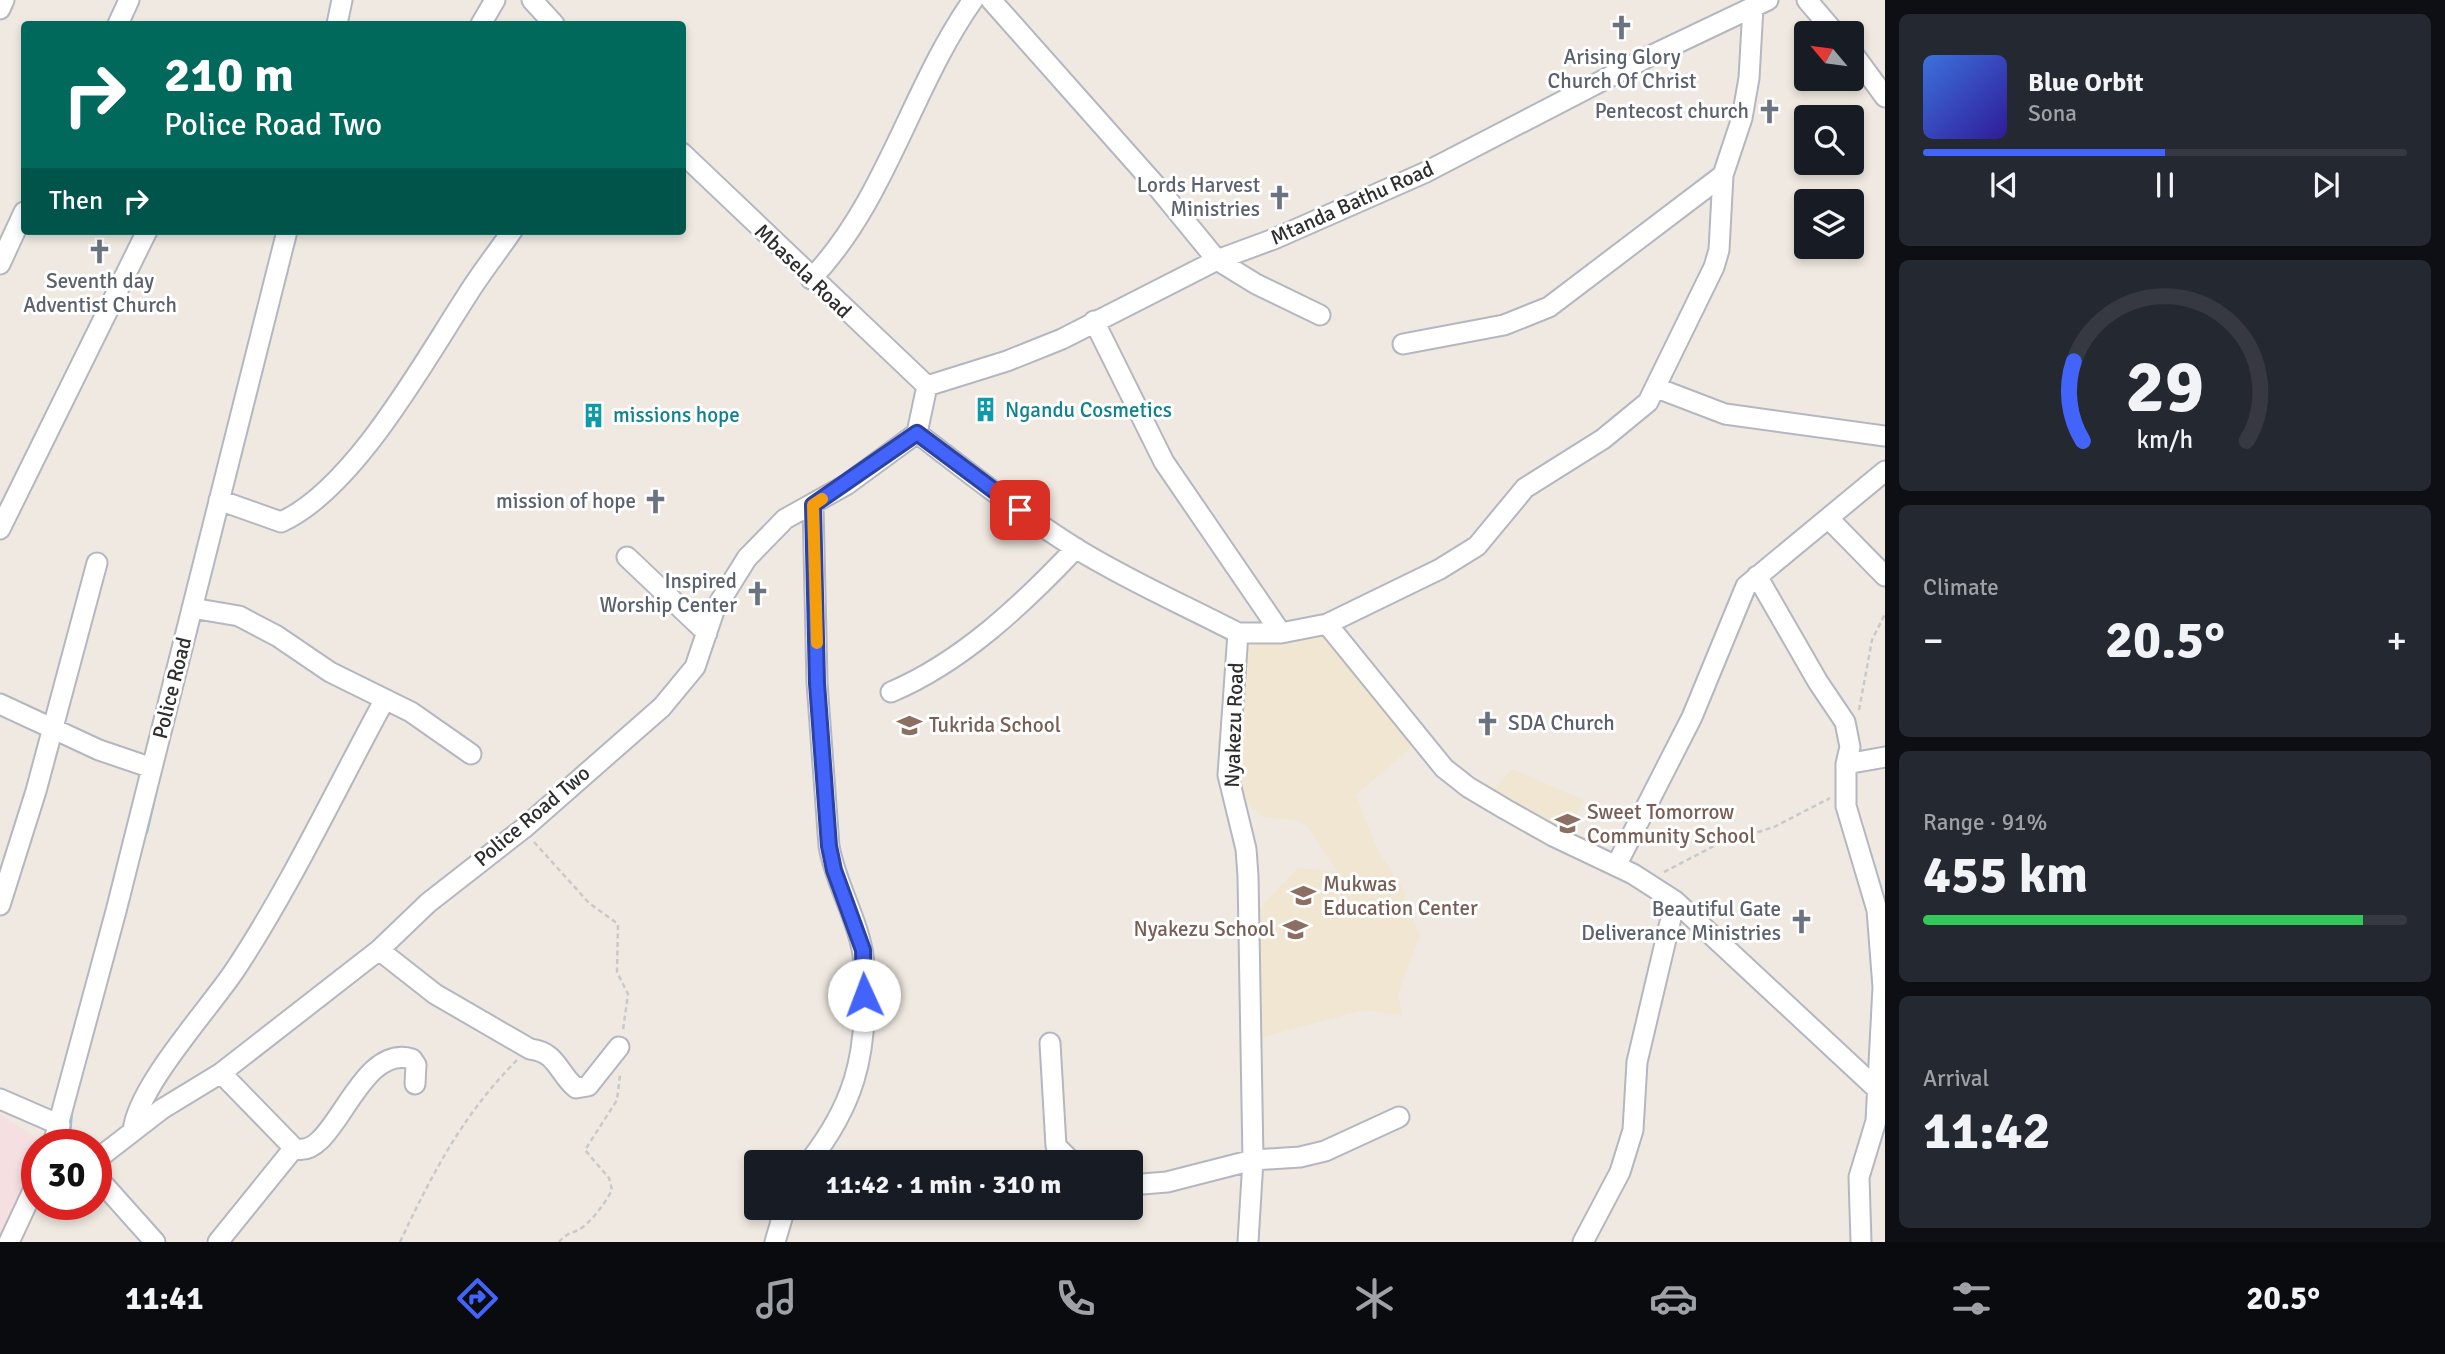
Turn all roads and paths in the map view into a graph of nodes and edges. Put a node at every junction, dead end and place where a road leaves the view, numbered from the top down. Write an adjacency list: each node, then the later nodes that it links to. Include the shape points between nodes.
1 (4, 0): 10 (street)
2 (129, 0): 11 (street)
3 (342, 0): 12 (street)
4 (495, 0): 13 (street)
5 (532, 0): 14 (street)
6 (972, 0): 26 (street, via 943,45 861,212 835,254)
7 (991, 0): 24 (street)
8 (1807, 0): 15 (street)
9 (1760, 4): 19 (street, via 1742,118); 24 (street, Mtanda Bathu Road, via 1424,173)
10 (0, 9)
11 (119, 21)
12 (338, 21)
13 (483, 21)
14 (551, 21)
15 (1825, 21)
16 (1864, 68): 17 (street)
17 (1885, 97)
18 (686, 157): 26 (street, Mbasela Road)
19 (1723, 175): 29 (street, via 1549,307 1504,325); 31 (street, via 1714,267)
20 (21, 218): 25 (street)
21 (145, 235): 38 (street)
22 (286, 235): 35 (street, Police Road)
23 (509, 235): 35 (street, via 388,417 344,472 281,522)
24 (1217, 260): 27 (street); 28 (street, Mtanda Bathu Road)
25 (0, 264)
26 (811, 279): 30 (street, Mbasela Road)
27 (1320, 315)
28 (1094, 321): 30 (street, Mtanda Bathu Road, via 1007,361); 49 (street, via 1158,453)
29 (1403, 344)
30 (926, 386): 32 (street)
31 (1657, 388): 33 (street, via 1725,414); 46 (street, via 1648,402 1603,439 1525,488 1467,554)
32 (917, 433): 36 (street, Police Road Two); 39 (street, Nyakezu Road)
33 (1885, 436)
34 (1885, 471): 37 (street)
35 (219, 500): 44 (street, Police Road)
36 (813, 505): 47 (street, Police Road Two, via 785,519 747,558 714,611); 81 (street, via 817,683 829,846 863,950 865,1018 857,1077)
37 (1829, 519): 42 (street); 43 (street)
38 (0, 529)
39 (1076, 548): 48 (street, Nyakezu Road); 50 (street, via 1028,599 991,628 916,682)
40 (627, 557): 47 (street)
41 (97, 564): 53 (street)
42 (1757, 576): 54 (street); 61 (street, via 1746,586 1692,717)
43 (1885, 576)
44 (192, 608): 51 (street, via 239,616 330,672); 58 (street, Police Road)
45 (1885, 614): 54 (path, via 1872,640 1862,703)
46 (1327, 624): 49 (street); 61 (street, via 1452,774 1553,836)
47 (707, 633): 60 (street, Police Road Two, via 695,667 662,707)
48 (1238, 633): 49 (street); 83 (street, Nyakezu Road, via 1228,775 1248,876)
49 (1281, 633)
50 (891, 692)
51 (385, 699): 55 (street); 78 (street, via 236,969 153,1084 134,1119)
52 (0, 704): 53 (street)
53 (53, 731): 58 (street); 64 (street)
54 (1850, 736): 57 (street)
55 (471, 754)
56 (1885, 757): 57 (street)
57 (1846, 764): 59 (street)
58 (152, 768): 76 (street, Police Road)
59 (1845, 790): 62 (path, via 1773,827 1714,846); 69 (street, via 1850,826 1870,881 1882,941)
60 (524, 828): 65 (street, Police Road Two, via 428,903); 67 (path, via 589,903 618,924 617,972 628,994)
61 (1616, 866): 62 (street)
62 (1647, 882): 63 (street)
63 (1675, 901): 72 (street); 95 (street, via 1637,1062 1633,1130 1620,1172)
64 (0, 905)
65 (379, 950): 68 (street, via 435,994); 70 (street, Police Road Two)
66 (1051, 1044): 82 (street, via 1056,1146)
67 (619, 1047): 68 (street, via 588,1086 576,1088 555,1059); 92 (path, via 617,1100 585,1150 609,1178 612,1190 581,1229 567,1233)
68 (530, 1049): 91 (path, via 488,1090 446,1149)
69 (1881, 1057): 72 (street)
70 (221, 1073): 78 (street, Police Road Two); 80 (street)
71 (415, 1084): 80 (street, via 412,1059 394,1058 367,1076 314,1147)
72 (1876, 1088): 75 (street)
73 (0, 1099): 76 (street)
74 (1399, 1117): 83 (street, via 1325,1151)
75 (1881, 1123): 96 (street, via 1859,1177)
76 (60, 1125): 77 (street, Police Road)
77 (59, 1129)
78 (133, 1131): 79 (street, Police Road Two)
79 (112, 1147)
80 (294, 1148): 90 (street)
81 (818, 1150)
82 (1060, 1150)
83 (1253, 1160): 84 (street); 94 (street, Nyakezu Road)
84 (1143, 1184)
85 (112, 1194): 89 (street)
86 (21, 1216): 88 (street)
87 (781, 1220): 93 (street)
88 (9, 1242)
89 (155, 1242)
90 (218, 1242)
91 (400, 1242)
92 (559, 1242)
93 (775, 1242)
94 (1248, 1242)
95 (1583, 1242)
96 (1861, 1242)

